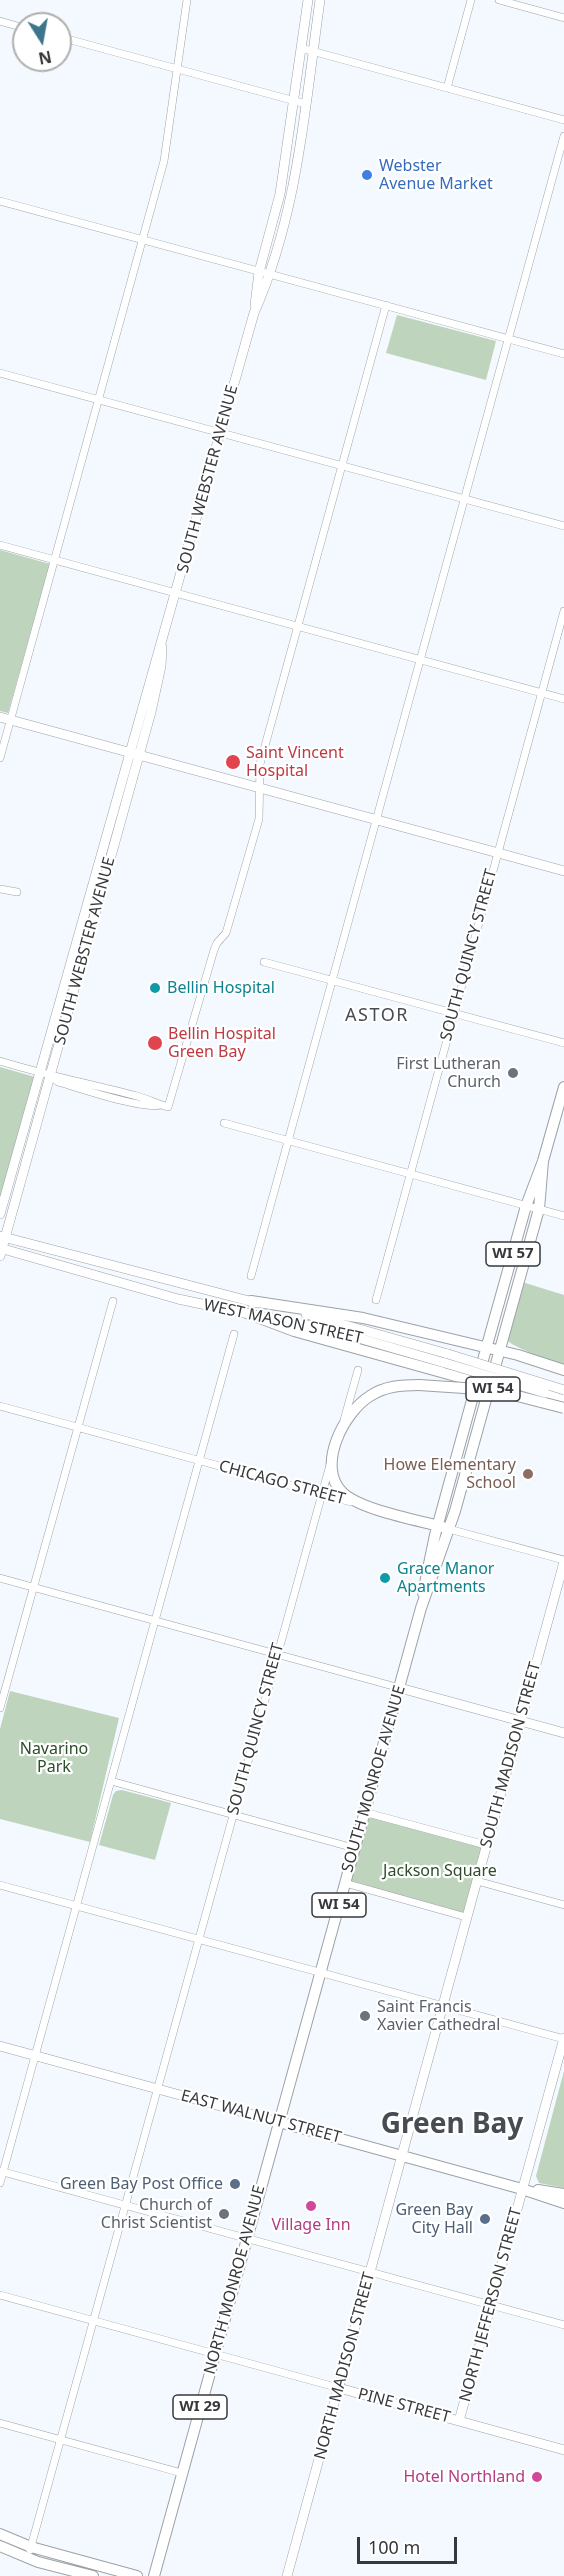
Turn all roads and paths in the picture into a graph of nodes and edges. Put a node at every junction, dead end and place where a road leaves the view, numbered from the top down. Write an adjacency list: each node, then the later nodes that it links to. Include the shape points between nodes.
1 (187, 0): 10 (street)
2 (308, 0): 8 (main road, SOUTH WEBSTER AVENUE)
3 (320, 0): 9 (main road, SOUTH WEBSTER AVENUE)
4 (471, 0): 11 (street)
5 (499, 0): 6 (street)
6 (564, 18)
7 (72, 40): 10 (street)
8 (301, 48): 9 (street); 12 (main road, SOUTH WEBSTER AVENUE)
9 (313, 51): 11 (street); 13 (main road, SOUTH WEBSTER AVENUE)
10 (179, 70): 12 (street); 17 (street, via 164,161)
11 (447, 88): 14 (street)
12 (295, 102): 13 (street); 18 (main road, SOUTH WEBSTER AVENUE, via 278,204)
13 (306, 104): 19 (main road, SOUTH WEBSTER AVENUE, via 290,208)
14 (564, 120)
15 (564, 136): 22 (street)
16 (0, 201): 17 (street)
17 (143, 239): 18 (street); 25 (street)
18 (259, 272): 19 (street); 21 (main road, SOUTH WEBSTER AVENUE)
19 (271, 275): 20 (street); 21 (main road, SOUTH WEBSTER AVENUE)
20 (386, 305): 22 (street); 27 (street)
21 (254, 313): 26 (main road, SOUTH WEBSTER AVENUE)
22 (508, 339): 23 (street); 28 (street)
23 (564, 354)
24 (0, 373): 25 (street)
25 (98, 399): 26 (street); 31 (street)
26 (220, 433): 27 (street); 32 (main road, SOUTH WEBSTER AVENUE)
27 (342, 466): 28 (street); 34 (street)
28 (464, 499): 29 (street); 36 (street)
29 (564, 526)
30 (0, 545): 31 (street)
31 (54, 560): 32 (street); 40 (street)
32 (176, 593): 34 (street); 35 (main road, SOUTH WEBSTER AVENUE)
33 (564, 611): 37 (street, SOUTH QUINCY STREET)
34 (298, 626): 36 (street); 44 (street, via 260,764)
35 (162, 644): 41 (main road, SOUTH WEBSTER AVENUE); 42 (main road, SOUTH WEBSTER AVENUE, via 161,666)
36 (420, 659): 37 (street); 45 (street)
37 (542, 693): 38 (street); 46 (street, SOUTH QUINCY STREET)
38 (564, 699)
39 (0, 717): 40 (main road)
40 (10, 720): 41 (main road); 43 (street)
41 (129, 753): 42 (main road); 55 (main road, SOUTH WEBSTER AVENUE)
42 (139, 755): 44 (main road); 56 (main road, SOUTH WEBSTER AVENUE)
43 (0, 758)
44 (260, 788): 45 (main road); 56 (street, via 259,819 226,933 214,950 164,1106)
45 (376, 820): 46 (main road); 51 (street)
46 (498, 853): 47 (main road); 52 (street, SOUTH QUINCY STREET)
47 (564, 871)
48 (0, 889): 49 (street)
49 (17, 892)
50 (264, 962): 51 (street)
51 (332, 980): 52 (street); 60 (street)
52 (454, 1013): 53 (street); 62 (street, SOUTH QUINCY STREET)
53 (564, 1043)
54 (0, 1062): 55 (street)
55 (40, 1073): 56 (street); 65 (main road, SOUTH WEBSTER AVENUE)
56 (51, 1076): 67 (main road, SOUTH WEBSTER AVENUE)
57 (564, 1087): 58 (main road, SOUTH MONROE AVENUE / WI 57)
58 (562, 1100): 61 (main road, SOUTH MONROE AVENUE / WI 57)
59 (224, 1123): 60 (street)
60 (287, 1140): 62 (street); 69 (street)
61 (543, 1161): 63 (main road, SOUTH MONROE AVENUE / WI 57); 64 (main road, SOUTH MONROE AVENUE / WI 57)
62 (409, 1173): 63 (street); 70 (street, SOUTH QUINCY STREET)
63 (526, 1206): 64 (street); 75 (main road, SOUTH MONROE AVENUE / WI 57)
64 (539, 1209): 66 (street); 76 (main road, SOUTH MONROE AVENUE / WI 57)
65 (0, 1214)
66 (564, 1216)
67 (3, 1236): 68 (main road, SOUTH WEBSTER AVENUE); 72 (main road, WEST MASON STREET)
68 (1, 1251): 73 (main road, WEST MASON STREET)
69 (251, 1276)
70 (376, 1300)
71 (113, 1301): 88 (street)
72 (251, 1301): 75 (main road, via 339,1313); 77 (main road, WEST MASON STREET, via 334,1320)
73 (249, 1314): 77 (main road, WEST MASON STREET); 78 (main road)
74 (234, 1334): 91 (street)
75 (486, 1349): 76 (main road); 81 (main road, SOUTH MONROE AVENUE / WI 54)
76 (498, 1351): 80 (main road, WI 54); 82 (main road, SOUTH MONROE AVENUE / WI 57)
77 (446, 1358): 83 (main road, WEST MASON STREET, bridge); 84 (main road, WEST MASON STREET, bridge)
78 (405, 1363): 81 (main road); 87 (main road, via 449,1382 467,1400)
79 (358, 1370): 89 (street, SOUTH QUINCY STREET)
80 (564, 1370)
81 (477, 1382): 82 (main road); 87 (main road, SOUTH MONROE AVENUE / WI 54)
82 (489, 1385): 95 (main road, SOUTH MONROE AVENUE / WI 57)
83 (564, 1390)
84 (564, 1400)
85 (0, 1406): 88 (street, CHICAGO STREET)
86 (564, 1408): 89 (main road, WI 54, bridge, via 494,1390 390,1387 370,1396 354,1410)
87 (470, 1411): 94 (main road, SOUTH MONROE AVENUE / WI 54)
88 (77, 1427): 91 (street, CHICAGO STREET); 98 (street)
89 (340, 1434): 90 (main road, SOUTH QUINCY STREET / WI 54)
90 (332, 1459): 92 (street, SOUTH QUINCY STREET); 93 (main road, via 338,1486)
91 (199, 1460): 92 (street, CHICAGO STREET); 101 (street)
92 (322, 1495): 93 (street, CHICAGO STREET); 102 (street, SOUTH QUINCY STREET)
93 (358, 1504): 94 (main road, CHICAGO STREET)
94 (438, 1526): 95 (main road, CHICAGO STREET); 100 (main road, SOUTH MONROE AVENUE / WI 54)
95 (449, 1529): 96 (street, CHICAGO STREET); 100 (main road, SOUTH MONROE AVENUE / WI 54)
96 (564, 1561): 99 (main road, SOUTH MADISON STREET)
97 (0, 1578): 98 (street)
98 (33, 1587): 101 (street); 104 (street)
99 (559, 1597): 105 (main road, SOUTH MADISON STREET)
100 (421, 1608): 103 (main road, SOUTH MONROE AVENUE / WI 54)
101 (155, 1621): 102 (street); 107 (street)
102 (277, 1654): 103 (street); 109 (street, SOUTH QUINCY STREET)
103 (400, 1688): 105 (main road); 108 (main road, SOUTH MONROE AVENUE / WI 54)
104 (0, 1708)
105 (520, 1721): 106 (main road); 110 (main road, SOUTH MADISON STREET)
106 (564, 1733)
107 (111, 1781): 109 (street); 116 (street)
108 (364, 1812): 110 (street); 111 (main road, SOUTH MONROE AVENUE / WI 54)
109 (232, 1814): 111 (street); 118 (street, SOUTH QUINCY STREET)
110 (486, 1845): 112 (main road, SOUTH MADISON STREET)
111 (354, 1848): 113 (main road, SOUTH MONROE AVENUE / WI 54)
112 (477, 1881): 115 (street); 117 (main road, SOUTH MADISON STREET)
113 (345, 1883): 117 (street); 119 (main road, SOUTH MONROE AVENUE / WI 54)
114 (0, 1885): 116 (street)
115 (564, 1905)
116 (76, 1906): 118 (street); 123 (street)
117 (466, 1917): 120 (main road, SOUTH MADISON STREET)
118 (198, 1939): 119 (street); 124 (street, SOUTH QUINCY STREET)
119 (320, 1972): 120 (street); 125 (main road, SOUTH MONROE AVENUE / WI 54)
120 (442, 2006): 121 (street); 126 (main road, SOUTH MADISON STREET)
121 (564, 2039): 129 (main road, NORTH JEFFERSON STREET)
122 (0, 2046): 123 (main road, EAST WALNUT STREET)
123 (35, 2055): 124 (main road, EAST WALNUT STREET); 127 (street)
124 (157, 2089): 125 (main road, EAST WALNUT STREET); 132 (street, SOUTH QUINCY STREET)
125 (279, 2122): 126 (main road, EAST WALNUT STREET); 133 (main road, NORTH MONROE AVENUE / WI 29)
126 (400, 2155): 129 (main road, EAST WALNUT STREET); 134 (main road, NORTH MADISON STREET)
127 (2, 2171): 128 (street); 132 (street)
128 (0, 2183)
129 (522, 2189): 130 (main road, EAST WALNUT STREET); 131 (main road, EAST WALNUT STREET); 136 (main road, NORTH JEFFERSON STREET)
130 (564, 2194)
131 (564, 2203)
132 (125, 2205): 133 (street); 137 (street, SOUTH QUINCY STREET)
133 (247, 2238): 134 (street); 139 (main road, NORTH MONROE AVENUE / WI 29)
134 (370, 2272): 136 (street); 140 (main road, NORTH MADISON STREET)
135 (0, 2295): 137 (street, PINE STREET)
136 (490, 2305): 138 (street); 141 (main road, NORTH JEFFERSON STREET)
137 (93, 2321): 139 (street, PINE STREET); 143 (street, SOUTH QUINCY STREET)
138 (564, 2325)
139 (215, 2354): 140 (street, PINE STREET); 145 (main road, NORTH MONROE AVENUE / WI 29)
140 (339, 2388): 141 (main road, PINE STREET); 153 (main road, NORTH MADISON STREET)
141 (459, 2421): 144 (main road, PINE STREET)
142 (0, 2424): 143 (street)
143 (60, 2440): 145 (street); 148 (street, SOUTH QUINCY STREET)
144 (564, 2450)
145 (182, 2473): 152 (main road, NORTH MONROE AVENUE / WI 29)
146 (0, 2534): 148 (main road)
147 (0, 2546): 149 (main road)
148 (31, 2547): 149 (street, SOUTH QUINCY STREET); 151 (main road)
149 (28, 2559): 150 (main road)
150 (93, 2576)
151 (137, 2576)
152 (154, 2576)
153 (287, 2576)

